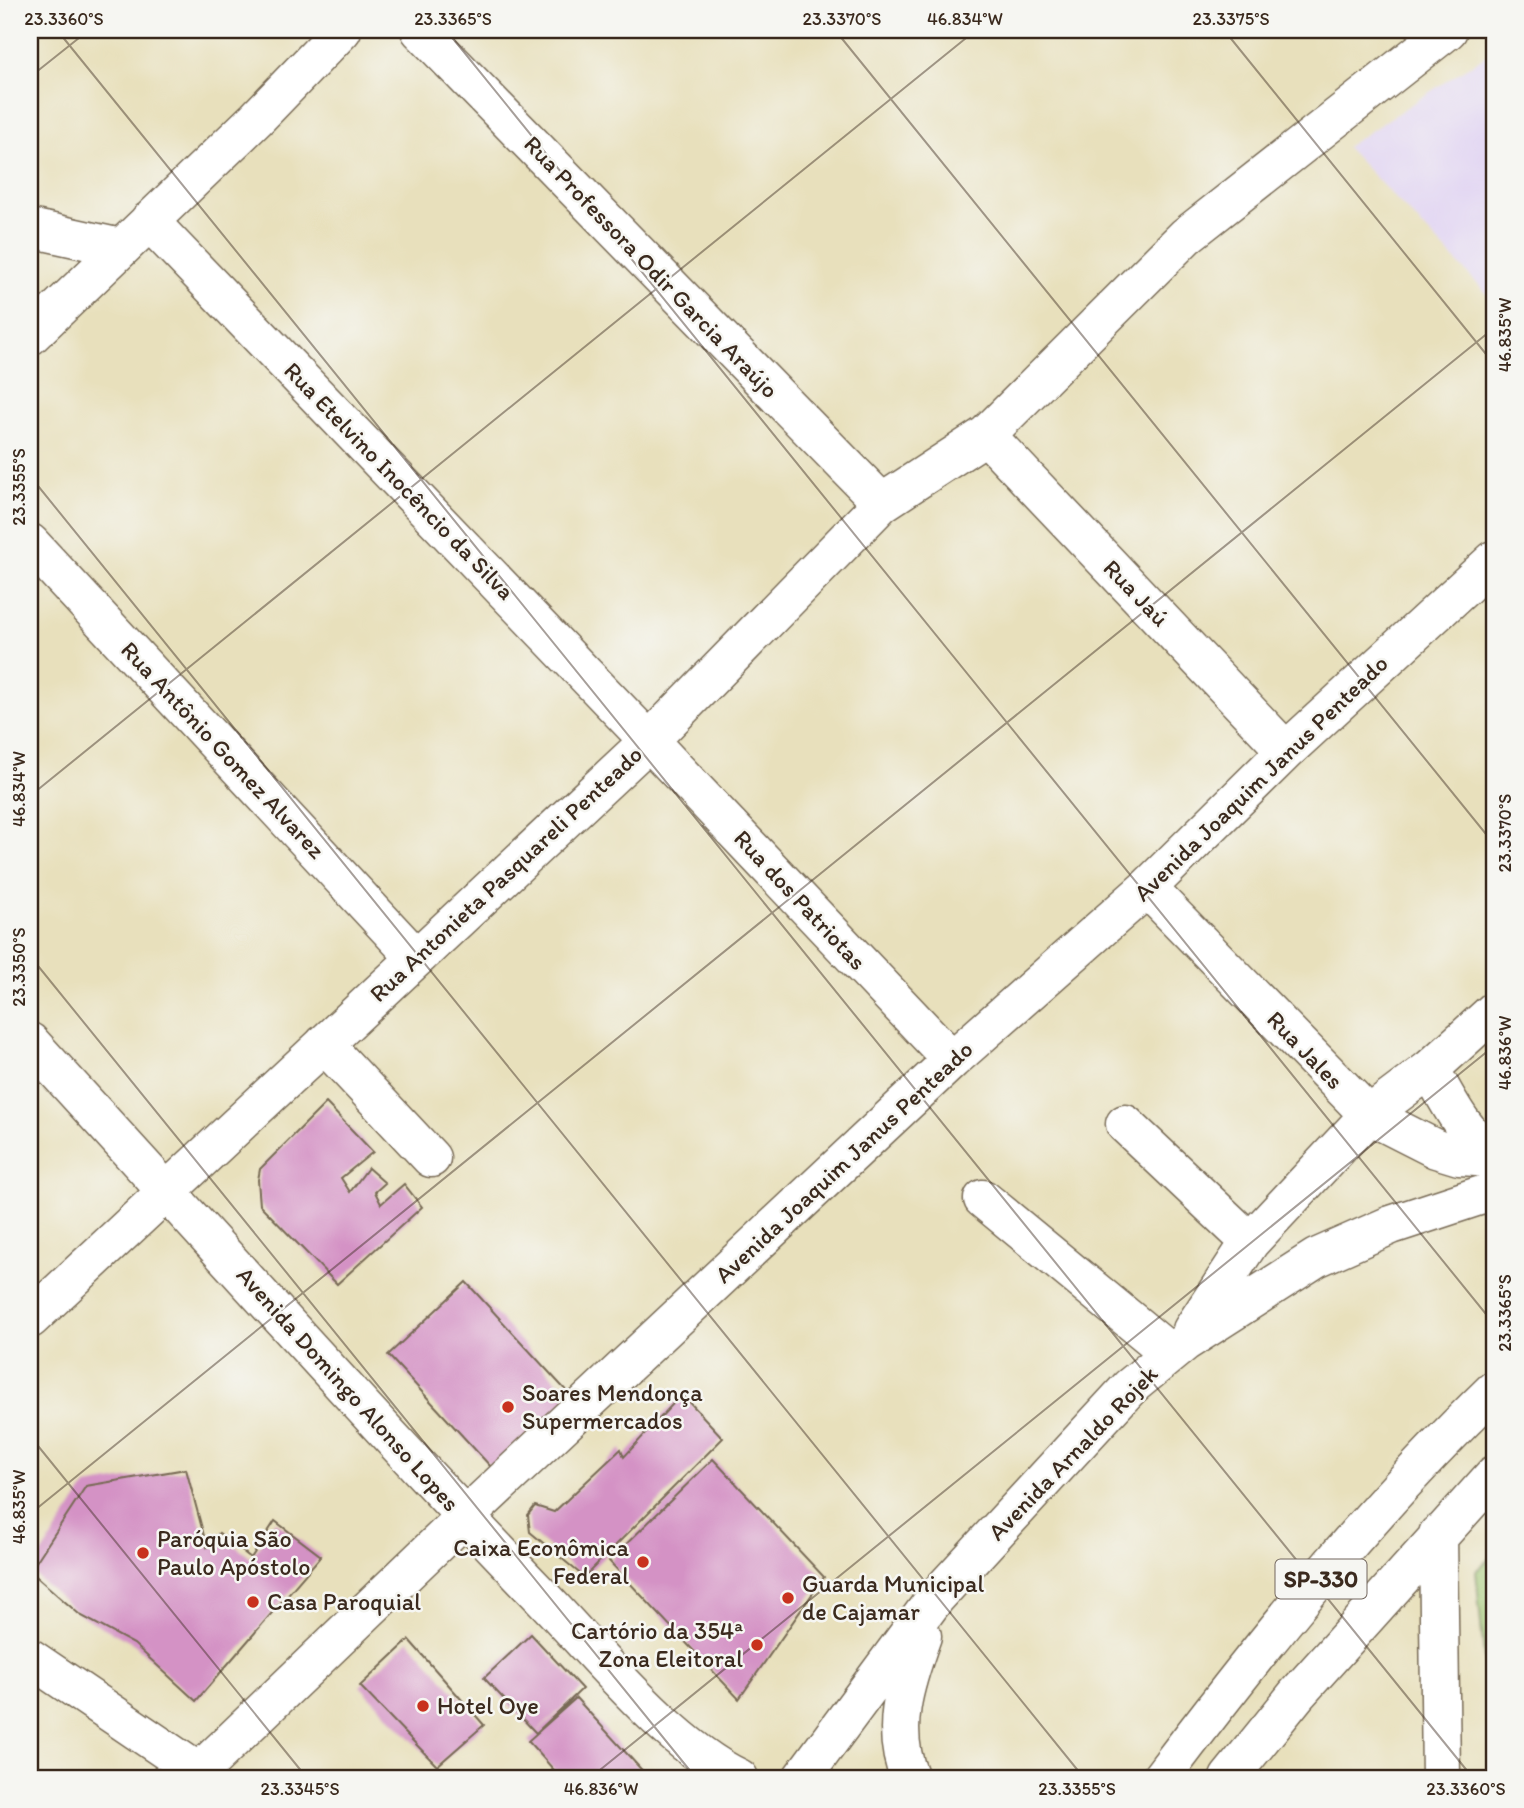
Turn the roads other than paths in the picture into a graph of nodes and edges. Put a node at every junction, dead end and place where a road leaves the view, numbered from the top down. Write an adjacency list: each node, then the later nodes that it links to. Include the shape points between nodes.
1 (342, 30): 4 (main road)
2 (421, 30): 9 (main road, Rua Professora Odir Garcia Araújo)
3 (1448, 30): 8 (main road, Rua Antonieta Pasquareli Penteado, via 1186,236)
4 (149, 221): 6 (main road); 12 (main road, Rua Etelvino Inocêncio da Silva)
5 (30, 228): 6 (main road)
6 (121, 248): 7 (main road)
7 (30, 336)
8 (986, 435): 9 (main road, Rua Antonieta Pasquareli Penteado); 13 (main road, Rua Jaú)
9 (882, 503): 12 (main road, Rua Antonieta Pasquareli Penteado)
10 (30, 542): 15 (main road, Rua Antônio Gomez Alvarez)
11 (1494, 560): 13 (main road, Avenida Joaquim Janus Penteado)
12 (649, 741): 15 (main road, Rua Antonieta Pasquareli Penteado); 19 (main road, Rua dos Patriotas)
13 (1286, 751): 14 (main road, Avenida Joaquim Janus Penteado)
14 (1147, 888): 19 (main road, Avenida Joaquim Janus Penteado); 21 (main road, Rua Jales)
15 (416, 958): 18 (main road, Rua Antonieta Pasquareli Penteado)
16 (1494, 1011): 20 (main road, Avenida Arnaldo Rojek)
17 (30, 1042): 25 (main road, Avenida Domingo Alonso Lopes)
18 (324, 1044): 24 (main road); 25 (main road, Rua Antonieta Pasquareli Penteado)
19 (952, 1060): 33 (main road, Avenida Joaquim Janus Penteado)
20 (1430, 1069): 21 (main road, Avenida Arnaldo Rojek); 23 (main road, via 1465,1129)
21 (1369, 1115): 23 (main road, Rua Jales, via 1436,1149 1459,1156); 28 (main road, Avenida Arnaldo Rojek)
22 (1125, 1124): 28 (main road)
23 (1494, 1156)
24 (431, 1158)
25 (167, 1191): 29 (main road, Rua Antonieta Pasquareli Penteado); 33 (main road, Avenida Domingo Alonso Lopes)
26 (1494, 1191): 30 (main road, Avenida Arnaldo Rojek, via 1391,1225 1316,1258)
27 (983, 1199): 30 (main road)
28 (1250, 1242): 30 (main road, Avenida Arnaldo Rojek)
29 (30, 1319)
30 (1177, 1348): 35 (main road, Avenida Arnaldo Rojek, via 1130,1387)
31 (1494, 1390): 41 (main road, SP-330, via 1343,1552 1220,1699)
32 (1494, 1475): 34 (main road, SP-330)
33 (465, 1517): 37 (main road, Avenida Joaquim Janus Penteado); 38 (main road, Avenida Domingo Alonso Lopes, via 643,1703 716,1768)
34 (1438, 1534): 42 (main road, SP-330); 43 (main road)
35 (936, 1597): 39 (main road, Avenida Arnaldo Rojek); 40 (main road, Avenida Arnaldo Rojek, via 900,1708 898,1736)
36 (30, 1658): 37 (main road)
37 (204, 1774)
38 (739, 1778)
39 (802, 1778)
40 (910, 1778)
41 (1161, 1778)
42 (1228, 1778)
43 (1441, 1778)

